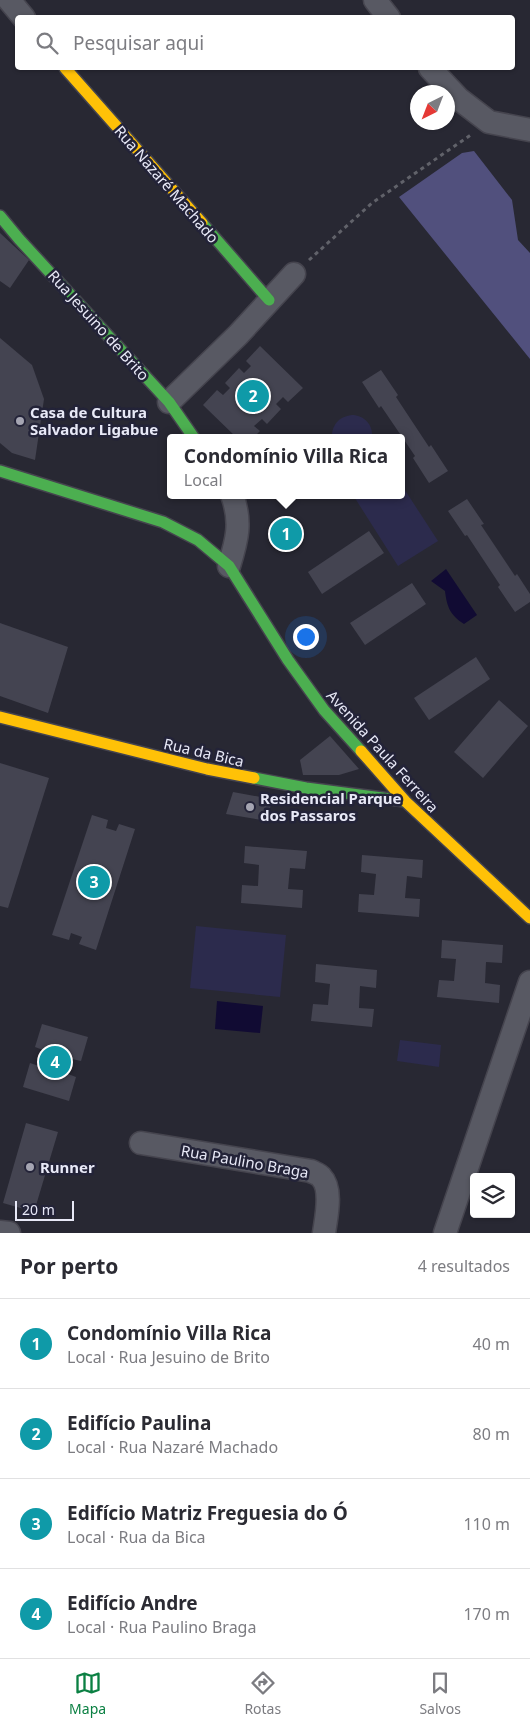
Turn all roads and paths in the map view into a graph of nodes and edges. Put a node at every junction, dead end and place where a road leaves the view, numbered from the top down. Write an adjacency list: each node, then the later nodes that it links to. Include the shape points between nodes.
1 (9, 0): 3 (street)
2 (375, 0): 4 (street)
3 (22, 15)
4 (387, 15)
5 (67, 70): 11 (street, Rua Nazaré Machado)
6 (432, 70): 7 (street, via 459,100)
7 (489, 122): 8 (street); 10 (path, via 372,203)
8 (530, 130)
9 (0, 216): 12 (street, Rua Jesuino de Brito)
10 (294, 274): 11 (street)
11 (269, 300): 12 (street)
12 (169, 402): 13 (street, Rua Jesuino de Brito)
13 (191, 434)
14 (0, 471): 16 (street, Avenida Paula Ferreira, via 163,522 198,540)
15 (233, 499): 16 (street, via 238,526)
16 (229, 566): 18 (street, Avenida Paula Ferreira, via 288,660 324,710)
17 (0, 717): 18 (street, Rua da Bica, via 207,769 306,788)
18 (405, 801): 19 (street, Avenida Paula Ferreira)
19 (530, 918)
20 (530, 982): 25 (street)
21 (141, 1142): 24 (street, Rua Paulino Braga, via 311,1171 321,1176 327,1186)
22 (0, 1232): 23 (street)
23 (9, 1233)
24 (324, 1233)
25 (445, 1233)

